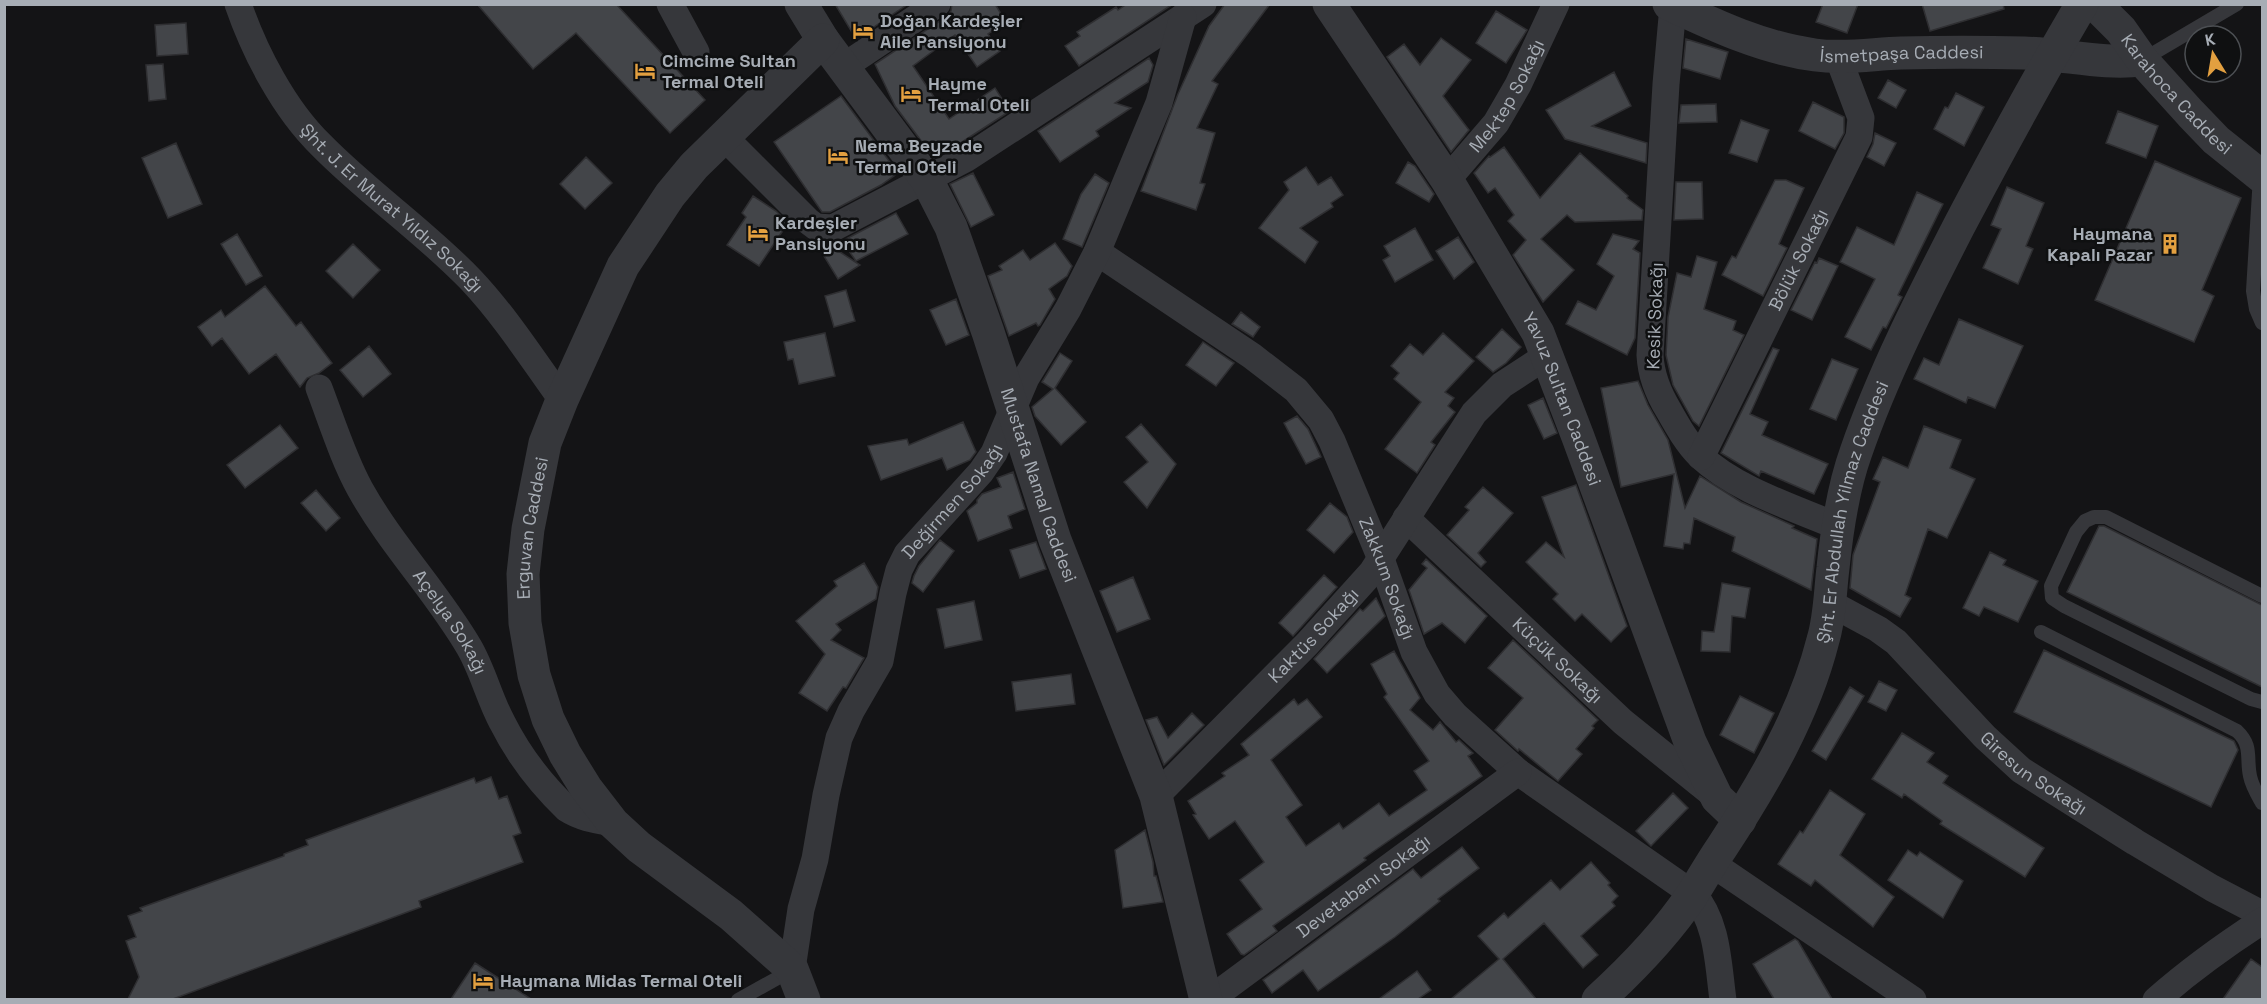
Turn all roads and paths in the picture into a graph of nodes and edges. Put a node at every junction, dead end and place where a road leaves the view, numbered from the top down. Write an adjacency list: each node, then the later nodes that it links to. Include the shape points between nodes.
1 (238, 4): 26 (street, Şht. J. Er Murat Yıldız Sokağı, via 260,57 294,112 320,144 471,281)
2 (670, 4): 13 (street)
3 (801, 4): 12 (street, Mustafa Namal Caddesi)
4 (937, 4): 17 (street)
5 (1329, 4): 21 (street, Yavuz Sultan Caddesi)
6 (1556, 4): 21 (street, Mektep Sokağı, via 1496,123)
7 (2082, 4): 14 (street, Şht. Er Abdullah Yilmaz Caddesi)
8 (2095, 4): 16 (street, Karahoca Caddesi, via 2121,30)
9 (2237, 4): 16 (lane)
10 (1671, 5): 15 (street, İsmetpaşa Caddesi, via 1751,39 1789,50); 28 (street, Kesik Sokağı, via 1651,370 1668,409)
11 (1193, 11): 20 (street, via 998,139); 22 (street, Değirmen Sokağı)
12 (823, 40): 17 (street, Mustafa Namal Caddesi); 18 (street, Erguvan Caddesi)
13 (696, 52)
14 (2053, 53): 15 (street, İsmetpaşa Caddesi); 16 (street, İsmetpaşa Caddesi, via 2106,61); 30 (street, Şht. Er Abdullah Yilmaz Caddesi, via 1977,192 1876,398 1847,478)
15 (1838, 57): 28 (street, Bölük Sokağı, via 1861,118 1859,137)
16 (2142, 60): 19 (street, Karahoca Caddesi, via 2216,140)
17 (843, 67): 20 (street, Mustafa Namal Caddesi)
18 (723, 137): 20 (street, via 816,227 833,228); 26 (street, Erguvan Caddesi, via 669,195 629,257)
19 (2261, 177): 23 (lane, via 2253,291)
20 (927, 180): 27 (street, Mustafa Namal Caddesi, via 951,227)
21 (1447, 180): 24 (street, Yavuz Sultan Caddesi)
22 (1097, 252): 27 (street, Değirmen Sokağı); 31 (street, Zakkum Sokağı, via 1296,390 1321,420 1332,441)
23 (2262, 323)
24 (1548, 355): 29 (street, Kaktüs Sokağı, via 1502,385 1474,413); 39 (street, Yavuz Sultan Caddesi, via 1690,742)
25 (319, 388): 40 (street, Açelya Sokağı, via 360,488 470,649 511,739 567,809 576,815)
26 (562, 400): 40 (street, Erguvan Caddesi, via 545,443 528,529 523,574 525,623 534,675 548,719 586,788)
27 (1013, 406): 37 (street, Mustafa Namal Caddesi, via 1055,540); 45 (street, Değirmen Sokağı, via 1003,434 981,472 907,555 899,570 880,661 844,724 836,748)
28 (1701, 457): 30 (street, Kesik Sokağı, via 1746,486)
29 (1406, 518): 31 (street, Kaktüs Sokağı); 39 (street, Küçük Sokağı, via 1623,722)
30 (1839, 527): 33 (street, Şht. Er Abdullah Yilmaz Caddesi)
31 (1381, 559): 36 (street, Zakkum Sokağı, via 1405,632 1425,676 1477,737); 37 (street, Kaktüs Sokağı, via 1361,587 1307,644)
32 (2262, 596): 35 (lane, via 2106,517 2085,521 2076,532 2051,586 2052,598 2064,606)
33 (1830, 603): 39 (street, Şht. Er Abdullah Yilmaz Caddesi, via 1824,639 1778,755); 43 (street, Giresun Sokağı, via 1896,642 2021,770 2073,805)
34 (2042, 632): 38 (lane, via 2237,731 2245,738 2250,775)
35 (2262, 702)
36 (1518, 772): 42 (street, Zakkum Sokağı); 48 (street, Devetabanı Sokağı)
37 (1156, 796): 48 (street, Mustafa Namal Caddesi)
38 (2262, 803)
39 (1728, 809): 41 (street, Şht. Er Abdullah Yilmaz Caddesi)
40 (613, 823): 45 (street, Erguvan Caddesi, via 731,915)
41 (1711, 863): 42 (street, Şht. Er Abdullah Yilmaz Caddesi); 51 (street)
42 (1693, 894): 49 (street, Şht. Er Abdullah Yilmaz Caddesi, via 1649,950); 50 (street, via 1712,926)
43 (2262, 914)
44 (2262, 921): 52 (street)
45 (792, 969): 46 (lane); 47 (street, Erguvan Caddesi)
46 (738, 999)
47 (804, 999)
48 (1208, 999)
49 (1598, 999)
50 (1723, 999)
51 (1913, 999)
52 (2156, 999)

